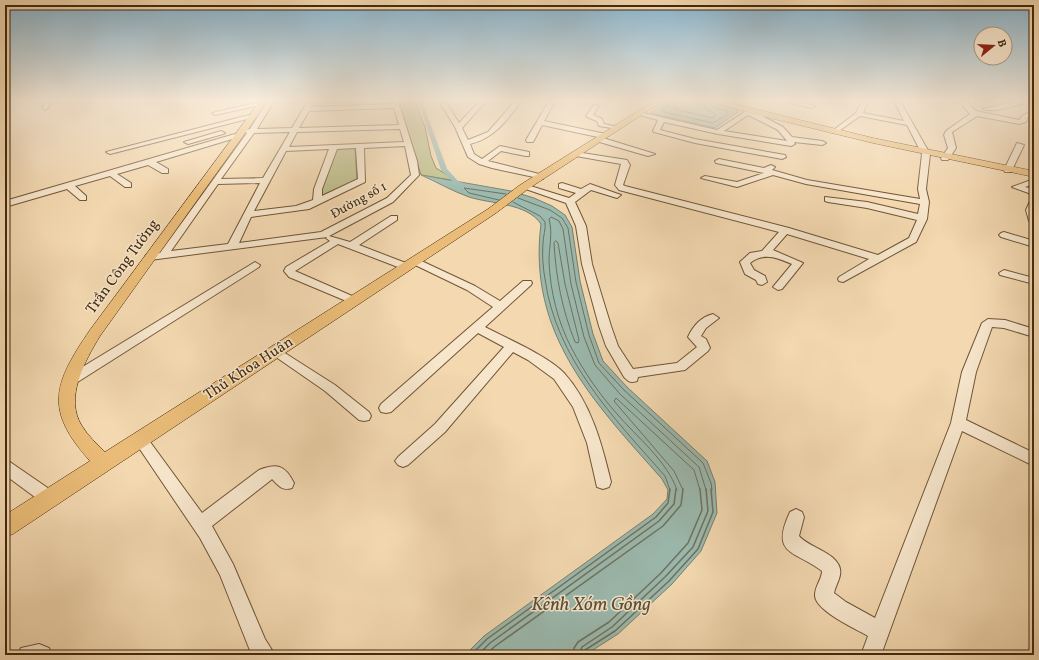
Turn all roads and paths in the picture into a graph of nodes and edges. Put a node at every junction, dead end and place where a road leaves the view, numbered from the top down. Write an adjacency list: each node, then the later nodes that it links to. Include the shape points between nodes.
1 (226, 132): 30 (street)
2 (232, 132): 22 (street)
3 (237, 132): 38 (street)
4 (245, 132): 77 (main road, Trần Công Tường)
5 (246, 132): 49 (street, Trần Công Tường)
6 (293, 132): 29 (street)
7 (404, 132): 24 (street, Đường số 1)
8 (460, 132): 23 (street)
9 (492, 132): 23 (street, via 482,140)
10 (534, 132): 20 (street)
11 (577, 132): 19 (street)
12 (610, 132): 19 (main road)
13 (660, 132): 35 (street)
14 (718, 132): 21 (street)
15 (783, 132): 21 (street)
16 (834, 132): 34 (main road)
17 (915, 132): 34 (street)
18 (949, 132): 36 (street, via 952,148)
19 (601, 138): 32 (main road); 33 (street)
20 (530, 140)
21 (790, 141): 25 (street); 35 (street)
22 (188, 142)
23 (466, 143): 39 (street, via 471,155)
24 (408, 144): 27 (street); 69 (street, Đường số 1, via 415,175 399,193)
25 (822, 144)
26 (1020, 145): 40 (street)
27 (360, 146): 28 (street); 61 (street, via 362,180)
28 (334, 147): 29 (street); 61 (street, via 318,189)
29 (284, 149): 47 (street)
30 (110, 152)
31 (526, 154): 39 (street, via 500,148)
32 (576, 154): 45 (main road); 68 (street, via 625,163 619,185 622,188)
33 (651, 154)
34 (926, 154): 36 (main road); 62 (street, via 922,189)
35 (782, 157): 42 (street)
36 (945, 158): 40 (main road)
37 (719, 161): 42 (street)
38 (149, 162): 41 (street); 43 (street)
39 (482, 162): 45 (street)
40 (1008, 170): 44 (main road)
41 (166, 171)
42 (769, 172): 46 (street, via 737,185); 62 (street, via 806,182)
43 (111, 173): 50 (street); 51 (street)
44 (1034, 174)
45 (540, 177): 53 (main road)
46 (705, 178)
47 (266, 180): 49 (street); 64 (street)
48 (1034, 181): 55 (street, via 1016,186)
49 (215, 182): 76 (street, Trần Công Tường)
50 (68, 185): 56 (street); 63 (street)
51 (128, 185)
52 (562, 186): 54 (street)
53 (522, 189): 59 (street); 79 (main road, Thủ Khoa Huân)
54 (582, 192): 57 (street); 59 (street)
55 (1034, 192)
56 (83, 198)
57 (616, 198)
58 (828, 198): 66 (street)
59 (570, 201): 89 (street, via 581,226 587,264 605,326 612,346 630,376 685,365 704,348 702,342 694,337 704,322)
60 (1034, 201): 67 (street, via 1030,210)
61 (317, 202): 64 (street, via 296,209)
62 (925, 202): 66 (street)
63 (5, 204)
64 (248, 215): 73 (street)
65 (394, 218): 74 (street)
66 (922, 218): 78 (street, via 913,240 883,258)
67 (1034, 221)
68 (786, 230): 75 (street, via 767,251); 78 (street, via 831,242)
69 (323, 235): 71 (street); 73 (street, Đường số 1)
70 (1004, 235): 72 (street)
71 (338, 241): 74 (street); 87 (street, via 289,271)
72 (1034, 244)
73 (232, 246): 76 (street, Đường số 1)
74 (351, 246): 79 (street)
75 (770, 253): 84 (street, via 754,255 745,262 749,272 761,278); 86 (street, via 798,263)
76 (163, 255): 77 (street, Đường số 1)
77 (150, 257): 94 (main road, Trần Công Tường, via 83,351)
78 (876, 259): 82 (street)
79 (411, 264): 87 (main road, Thủ Khoa Huân); 88 (street, via 471,288)
80 (255, 265): 94 (street)
81 (1004, 273): 83 (street)
82 (843, 279)
83 (1034, 281)
84 (762, 282)
85 (527, 283): 88 (street)
86 (778, 287)
87 (355, 301): 93 (main road, Thủ Khoa Huân)
88 (500, 306): 90 (street)
89 (713, 318)
90 (478, 328): 92 (street); 95 (street)
91 (1034, 333): 97 (street, via 1005,324 988,323 969,372)
92 (511, 347): 100 (street, via 440,428); 103 (street, via 532,357 559,376 579,406 594,443)
93 (277, 352): 96 (street, via 330,388); 98 (main road, Thủ Khoa Huân)
94 (71, 380): 101 (main road, Trần Công Tường, via 67,414 73,428)
95 (386, 408)
96 (364, 416)
97 (958, 424): 99 (street); 109 (street)
98 (140, 439): 101 (main road, Thủ Khoa Huân); 107 (street)
99 (1034, 460)
100 (404, 461)
101 (103, 463): 105 (main road, Thủ Khoa Huân)
102 (5, 467): 105 (street)
103 (603, 482)
104 (286, 483): 107 (street, via 276,472 265,475)
105 (49, 498): 108 (main road, Thủ Khoa Huân)
106 (796, 517): 109 (street, via 789,534 790,539 798,548 832,568 832,574 823,593 824,597)
107 (201, 524): 112 (street, via 227,570)
108 (5, 527)
109 (880, 632): 113 (street)
110 (28, 655): 111 (street)
111 (42, 655)
112 (264, 655)
113 (871, 655)

